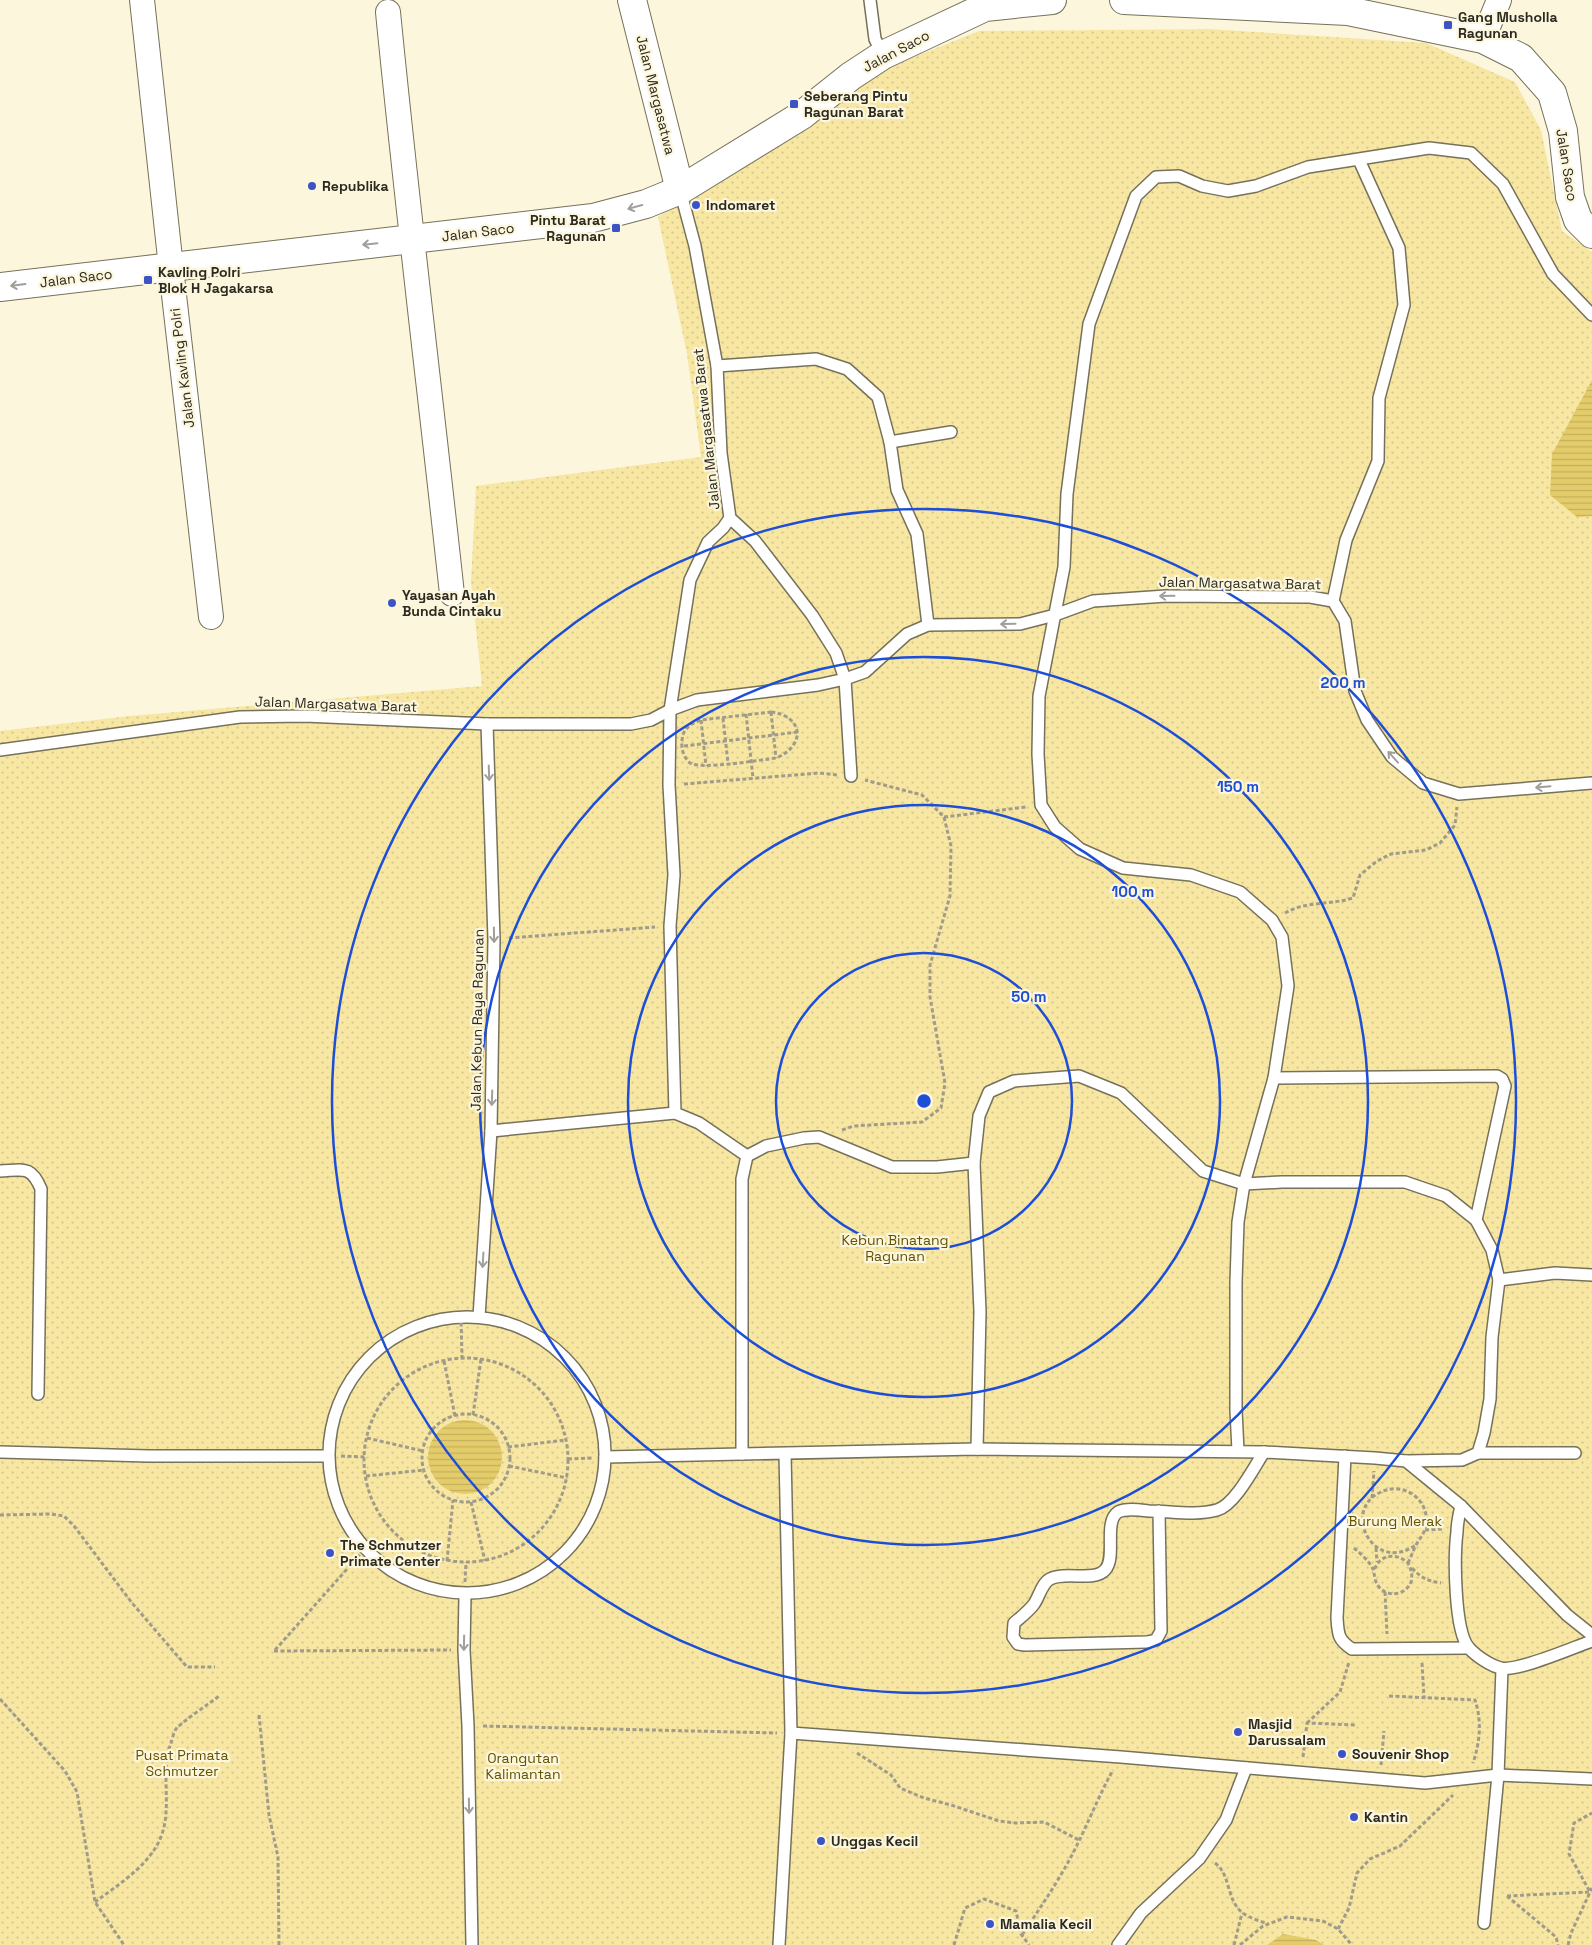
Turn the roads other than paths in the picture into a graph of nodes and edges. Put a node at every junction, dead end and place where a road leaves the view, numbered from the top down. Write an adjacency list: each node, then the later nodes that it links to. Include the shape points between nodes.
1 (142, 0): 14 (street, Jalan Kavling Polri)
2 (632, 0): 11 (main road, Jalan Margasatwa)
3 (870, 0): 9 (lane, via 875,39)
4 (1052, 0): 9 (main road, Jalan Saco, via 985,6)
5 (1124, 0): 8 (main road, Jalan Saco, via 1348,11)
6 (1499, 0): 8 (street)
7 (388, 12): 13 (street)
8 (1483, 39): 12 (main road, Jalan Saco, via 1521,58 1552,93 1563,131 1570,197 1578,220)
9 (883, 55): 11 (main road, Jalan Saco, via 802,115)
10 (1359, 160): 16 (lane, via 1429,148 1471,153 1503,184 1553,274); 22 (lane, via 1398,248 1404,305 1379,398 1378,461 1346,540); 23 (lane, via 1308,167 1256,186 1228,191 1202,186 1179,176 1156,177 1136,196 1088,324 1067,494 1064,567)
11 (680, 190): 13 (main road, Jalan Saco, one-way to 13, via 646,204 593,218); 17 (lane, Jalan Margasatwa Barat, via 695,246)
12 (1592, 234)
13 (412, 240): 14 (main road, Jalan Saco, one-way to 14); 21 (street)
14 (172, 266): 15 (main road, Jalan Saco, one-way to 15); 24 (street, Jalan Kavling Polri)
15 (0, 287)
16 (1592, 315)
17 (717, 366): 19 (lane, via 816,360 847,369 878,397); 20 (lane, Jalan Margasatwa Barat, via 721,453)
18 (951, 432): 19 (lane)
19 (890, 442): 25 (lane, via 897,490 917,534)
20 (730, 518): 26 (lane, Jalan Margasatwa Barat, via 755,540 812,615 836,653); 27 (lane, Jalan Margasatwa Barat, via 708,542 690,580)
21 (452, 594)
22 (1334, 601): 23 (lane, Jalan Margasatwa Barat, one-way to 23, via 1310,597 1166,596 1093,601); 31 (lane, Jalan Margasatwa Barat, one-way to 22, via 1459,794 1423,784 1392,757 1367,720 1355,691 1345,621)
23 (1055, 615): 25 (lane, Jalan Margasatwa Barat, one-way to 25, via 1020,624); 32 (lane, via 1039,696 1041,805 1055,827 1080,849 1123,868 1191,875 1240,892 1272,920 1282,937 1288,986)
24 (211, 617)
25 (928, 625): 26 (lane, Jalan Margasatwa Barat, via 907,634 866,672)
26 (845, 679): 27 (lane, Jalan Margasatwa Barat, via 697,700); 30 (lane)
27 (670, 710): 28 (lane, Jalan Margasatwa Barat, via 651,720 631,724); 33 (lane, via 668,785 674,875 670,926)
28 (487, 724): 29 (lane, Jalan Margasatwa Barat, via 305,716 240,717); 34 (lane, Jalan Kebun Raya Ragunan, one-way to 34, via 494,939)
29 (0, 750)
30 (851, 776)
31 (1592, 783)
32 (1274, 1078): 38 (lane); 39 (lane, via 1497,1076 1502,1079 1505,1086)
33 (675, 1113): 34 (lane); 35 (lane, via 699,1123)
34 (491, 1132): 42 (lane, Jalan Kebun Raya Ragunan, one-way to 42)
35 (747, 1156): 36 (lane, via 766,1146 819,1137 892,1167); 50 (lane, via 742,1179)
36 (974, 1164): 38 (lane, via 979,1116 989,1092 1014,1081 1078,1076 1121,1093 1203,1171); 44 (lane, via 980,1312)
37 (0, 1171): 43 (lane, via 28,1170 41,1188)
38 (1244, 1184): 39 (lane, via 1405,1182 1446,1196); 45 (lane, via 1238,1222 1236,1282)
39 (1476, 1220): 41 (lane, via 1492,1250)
40 (1592, 1275): 41 (lane, via 1555,1273)
41 (1499, 1280): 48 (lane, via 1492,1337 1490,1398)
42 (479, 1316): 52 (lane, via 426,1322 394,1337 366,1359 346,1388 332,1420); 54 (lane, via 513,1324 543,1340 569,1362 589,1390 601,1422)
43 (38, 1394)
44 (976, 1449): 45 (lane); 51 (lane)
45 (1238, 1451): 47 (lane)
46 (0, 1452): 52 (lane)
47 (1264, 1452): 53 (lane); 57 (lane, via 1237,1493 1219,1510 1191,1513)
48 (1478, 1452): 49 (lane); 55 (lane, via 1462,1460)
49 (1575, 1453)
50 (742, 1454): 51 (lane); 54 (lane)
51 (785, 1454): 63 (lane)
52 (328, 1456): 58 (lane, via 332,1490 345,1522 364,1550 393,1574 428,1589)
53 (1345, 1456): 55 (lane); 61 (lane, via 1338,1630 1342,1643 1352,1649)
54 (605, 1457): 58 (lane, via 600,1493 586,1527 564,1555 534,1577 501,1591)
55 (1406, 1462): 56 (lane)
56 (1461, 1506): 59 (lane, via 1560,1608); 61 (lane, via 1456,1533 1456,1582 1460,1627)
57 (1159, 1511): 57 (lane, via 1161,1631 1156,1640 1018,1644 1013,1637 1014,1622 1034,1604 1047,1580 1059,1575 1094,1576 1105,1571 1110,1561 1110,1539 1118,1512)
58 (465, 1595): 68 (lane, one-way to 68)
59 (1592, 1635)
60 (1592, 1641): 62 (lane, via 1524,1665)
61 (1468, 1648): 62 (lane)
62 (1502, 1669): 65 (lane)
63 (791, 1734): 64 (lane, via 1121,1756); 69 (lane)
64 (1246, 1768): 65 (lane, via 1425,1784); 70 (lane, via 1226,1820 1199,1859 1141,1913)
65 (1498, 1776): 66 (lane); 67 (lane)
66 (1592, 1779)
67 (1484, 1923)
68 (472, 1945)
69 (779, 1945)
70 (1118, 1945)

